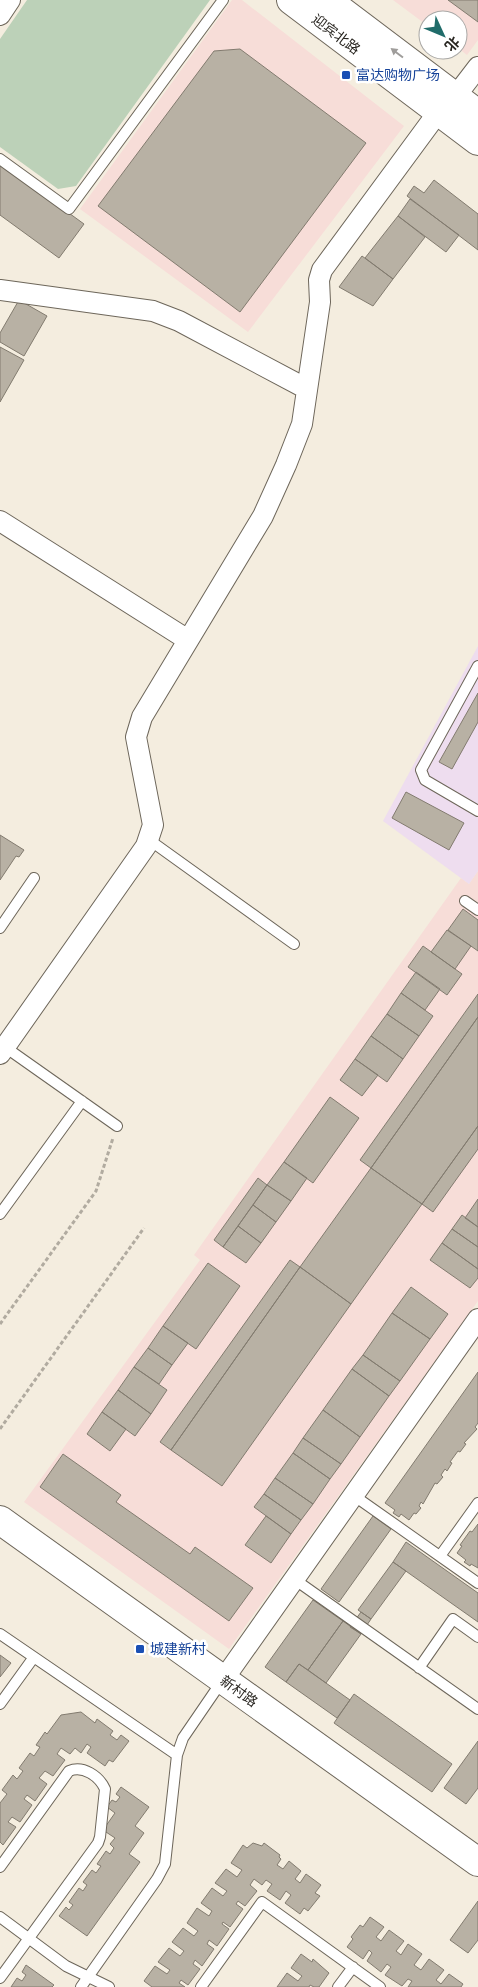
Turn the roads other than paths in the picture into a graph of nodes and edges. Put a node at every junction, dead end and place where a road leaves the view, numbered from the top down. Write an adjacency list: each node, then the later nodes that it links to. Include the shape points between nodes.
1 (10, 0): 5 (street)
2 (223, 0): 10 (lane, via 69,209)
3 (291, 0): 7 (street, 迎宾北路)
4 (327, 0): 7 (street, 迎宾北路, one-way to 4)
5 (0, 15)
6 (478, 67): 7 (street)
7 (447, 104): 8 (street, 迎宾北路); 9 (street, 迎宾北路); 12 (street, via 322,270)
8 (478, 114)
9 (478, 141)
10 (0, 159)
11 (0, 290): 12 (street, via 153,311 179,321)
12 (307, 389): 14 (street, via 302,424 263,516)
13 (0, 521): 14 (street)
14 (188, 640): 17 (street, via 142,717 136,737 153,825)
15 (478, 666): 16 (lane, via 421,770 425,780)
16 (478, 811)
17 (148, 839): 22 (lane); 23 (street)
18 (34, 878): 21 (lane)
19 (465, 901): 20 (lane)
20 (478, 910)
21 (0, 928)
22 (294, 944)
23 (3, 1051): 24 (lane)
24 (82, 1101): 25 (lane); 26 (lane)
25 (117, 1126)
26 (0, 1214)
27 (478, 1319): 28 (street)
28 (353, 1495): 31 (lane); 32 (street)
29 (478, 1503): 31 (lane)
30 (0, 1520): 38 (street, 新村路)
31 (440, 1556): 33 (lane)
32 (294, 1579): 37 (lane); 38 (street)
33 (478, 1583)
34 (0, 1634): 36 (lane)
35 (478, 1637): 37 (lane, via 453,1619)
36 (34, 1657): 39 (lane); 41 (lane)
37 (419, 1668): 40 (lane)
38 (223, 1680): 41 (lane, via 183,1738); 42 (street, 新村路)
39 (0, 1704)
40 (478, 1709)
41 (176, 1755): 47 (lane, via 166,1864)
42 (478, 1862)
43 (0, 1867): 45 (lane, via 70,1771 84,1769 102,1782 105,1789 98,1843)
44 (0, 1917): 45 (lane)
45 (29, 1938): 47 (lane, via 66,1966); 48 (lane)
46 (353, 1967): 51 (lane, via 262,1902); 52 (lane); 53 (lane)
47 (88, 1977): 49 (lane); 50 (lane)
48 (0, 1978)
49 (81, 1987)
50 (109, 1987)
51 (200, 1987)
52 (338, 1987)
53 (380, 1987)

